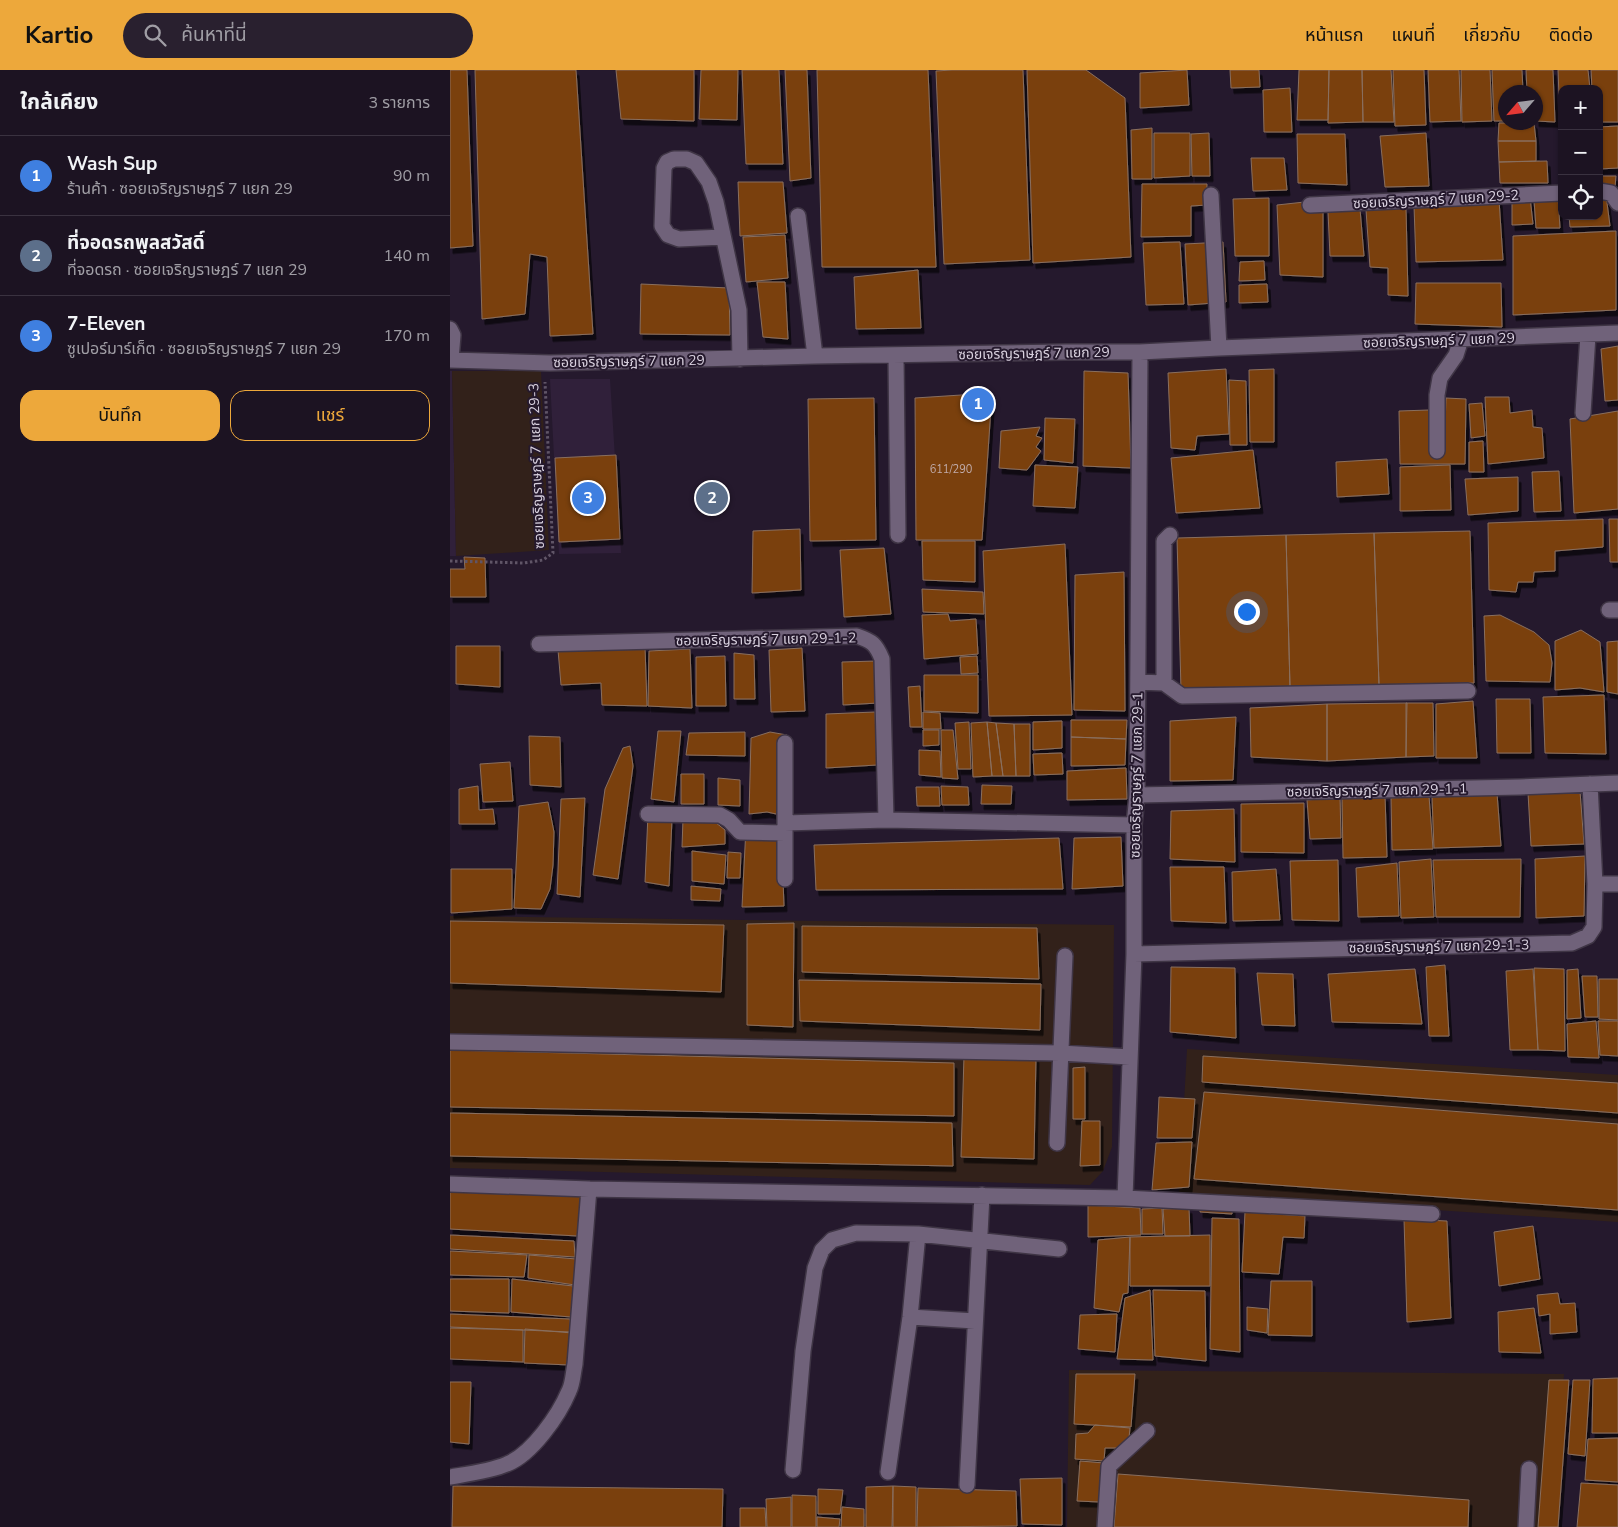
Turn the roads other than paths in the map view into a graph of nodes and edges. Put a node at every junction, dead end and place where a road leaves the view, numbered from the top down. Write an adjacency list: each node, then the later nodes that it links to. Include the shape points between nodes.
1 (1603, 191): 4 (street, via 1611,192)
2 (1558, 192): 5 (street, ซอยเจริญราษฎร์ 7 แยก 29-2)
3 (1211, 195): 12 (street)
4 (1618, 203)
5 (1310, 205)
6 (798, 216): 14 (street)
7 (723, 237): 7 (street, via 679,239 668,234 662,226 664,168 668,162 687,159 696,164 709,182); 16 (street, via 739,310)
8 (450, 329): 17 (street, via 453,335)
9 (1618, 334): 10 (street, ซอยเจริญราษฎร์ 7 แยก 29)
10 (1588, 335): 11 (street, ซอยเจริญราษฎร์ 7 แยก 29); 18 (street)
11 (1461, 340): 12 (street, ซอยเจริญราษฎร์ 7 แยก 29); 19 (street, via 1456,355 1440,378)
12 (1219, 348): 13 (street, ซอยเจริญราษฎร์ 7 แยก 29)
13 (1140, 352): 15 (street, ซอยเจริญราษฎร์ 7 แยก 29); 23 (street, ซอยเจริญราษฎร์ 7 แยก 29-1)
14 (815, 356): 15 (street, ซอยเจริญราษฎร์ 7 แยก 29); 16 (street, ซอยเจริญราษฎร์ 7 แยก 29)
15 (896, 356): 20 (street)
16 (740, 359): 17 (street, ซอยเจริญราษฎร์ 7 แยก 29, via 544,363)
17 (451, 360)
18 (1583, 413)
19 (1437, 451)
20 (898, 535)
21 (1170, 535): 24 (street, via 1164,541)
22 (538, 644): 31 (street, ซอยเจริญราษฎร์ 7 แยก 29-1-2, via 857,636 870,641 882,659)
23 (1138, 682): 24 (street); 29 (street, ซอยเจริญราษฎร์ 7 แยก 29-1)
24 (1164, 683): 25 (street, via 1182,696)
25 (1468, 691)
26 (785, 743): 33 (street)
27 (1618, 783): 28 (street, ซอยเจริญราษฎร์ 7 แยก 29-1-1)
28 (1590, 784): 29 (street, ซอยเจริญราษฎร์ 7 แยก 29-1-1); 35 (street, ซอยเจริญราษฎร์ 7 แยก 29-1-3)
29 (1137, 795): 32 (street, ซอยเจริญราษฎร์ 7 แยก 29-1)
30 (648, 814): 33 (street, via 720,815 740,832)
31 (886, 820): 32 (street); 33 (street)
32 (1134, 825): 37 (street, ซอยเจริญราษฎร์ 7 แยก 29-1)
33 (785, 828): 34 (street)
34 (786, 879)
35 (1595, 884): 36 (street); 37 (street, ซอยเจริญราษฎร์ 7 แยก 29-1-3, via 1594,927 1588,936 1572,943)
36 (1618, 884)
37 (1134, 954): 41 (street, ซอยเจริญราษฎร์ 7 แยก 29-1)
38 (1064, 956): 40 (street)
39 (450, 1042): 40 (street)
40 (1060, 1053): 41 (street); 42 (street)
41 (1130, 1056): 46 (street, ซอยเจริญราษฎร์ 7 แยก 29-1)
42 (1058, 1143)
43 (450, 1184): 44 (street)
44 (589, 1189): 45 (street); 57 (street, via 575,1364 570,1390 553,1419 518,1459 506,1465)
45 (982, 1196): 46 (street); 49 (street)
46 (1125, 1198): 47 (street)
47 (1432, 1214)
48 (918, 1234): 49 (street); 51 (street); 55 (street, via 856,1233 832,1240 822,1250 815,1268 803,1351)
49 (979, 1240): 50 (street); 52 (street)
50 (1059, 1249)
51 (910, 1317): 52 (street); 56 (street)
52 (975, 1321): 58 (street)
53 (1147, 1431): 59 (street, via 1109,1466)
54 (1529, 1469): 60 (street)
55 (793, 1470)
56 (888, 1472)
57 (450, 1478)
58 (967, 1485)
59 (1104, 1527)
60 (1526, 1527)

